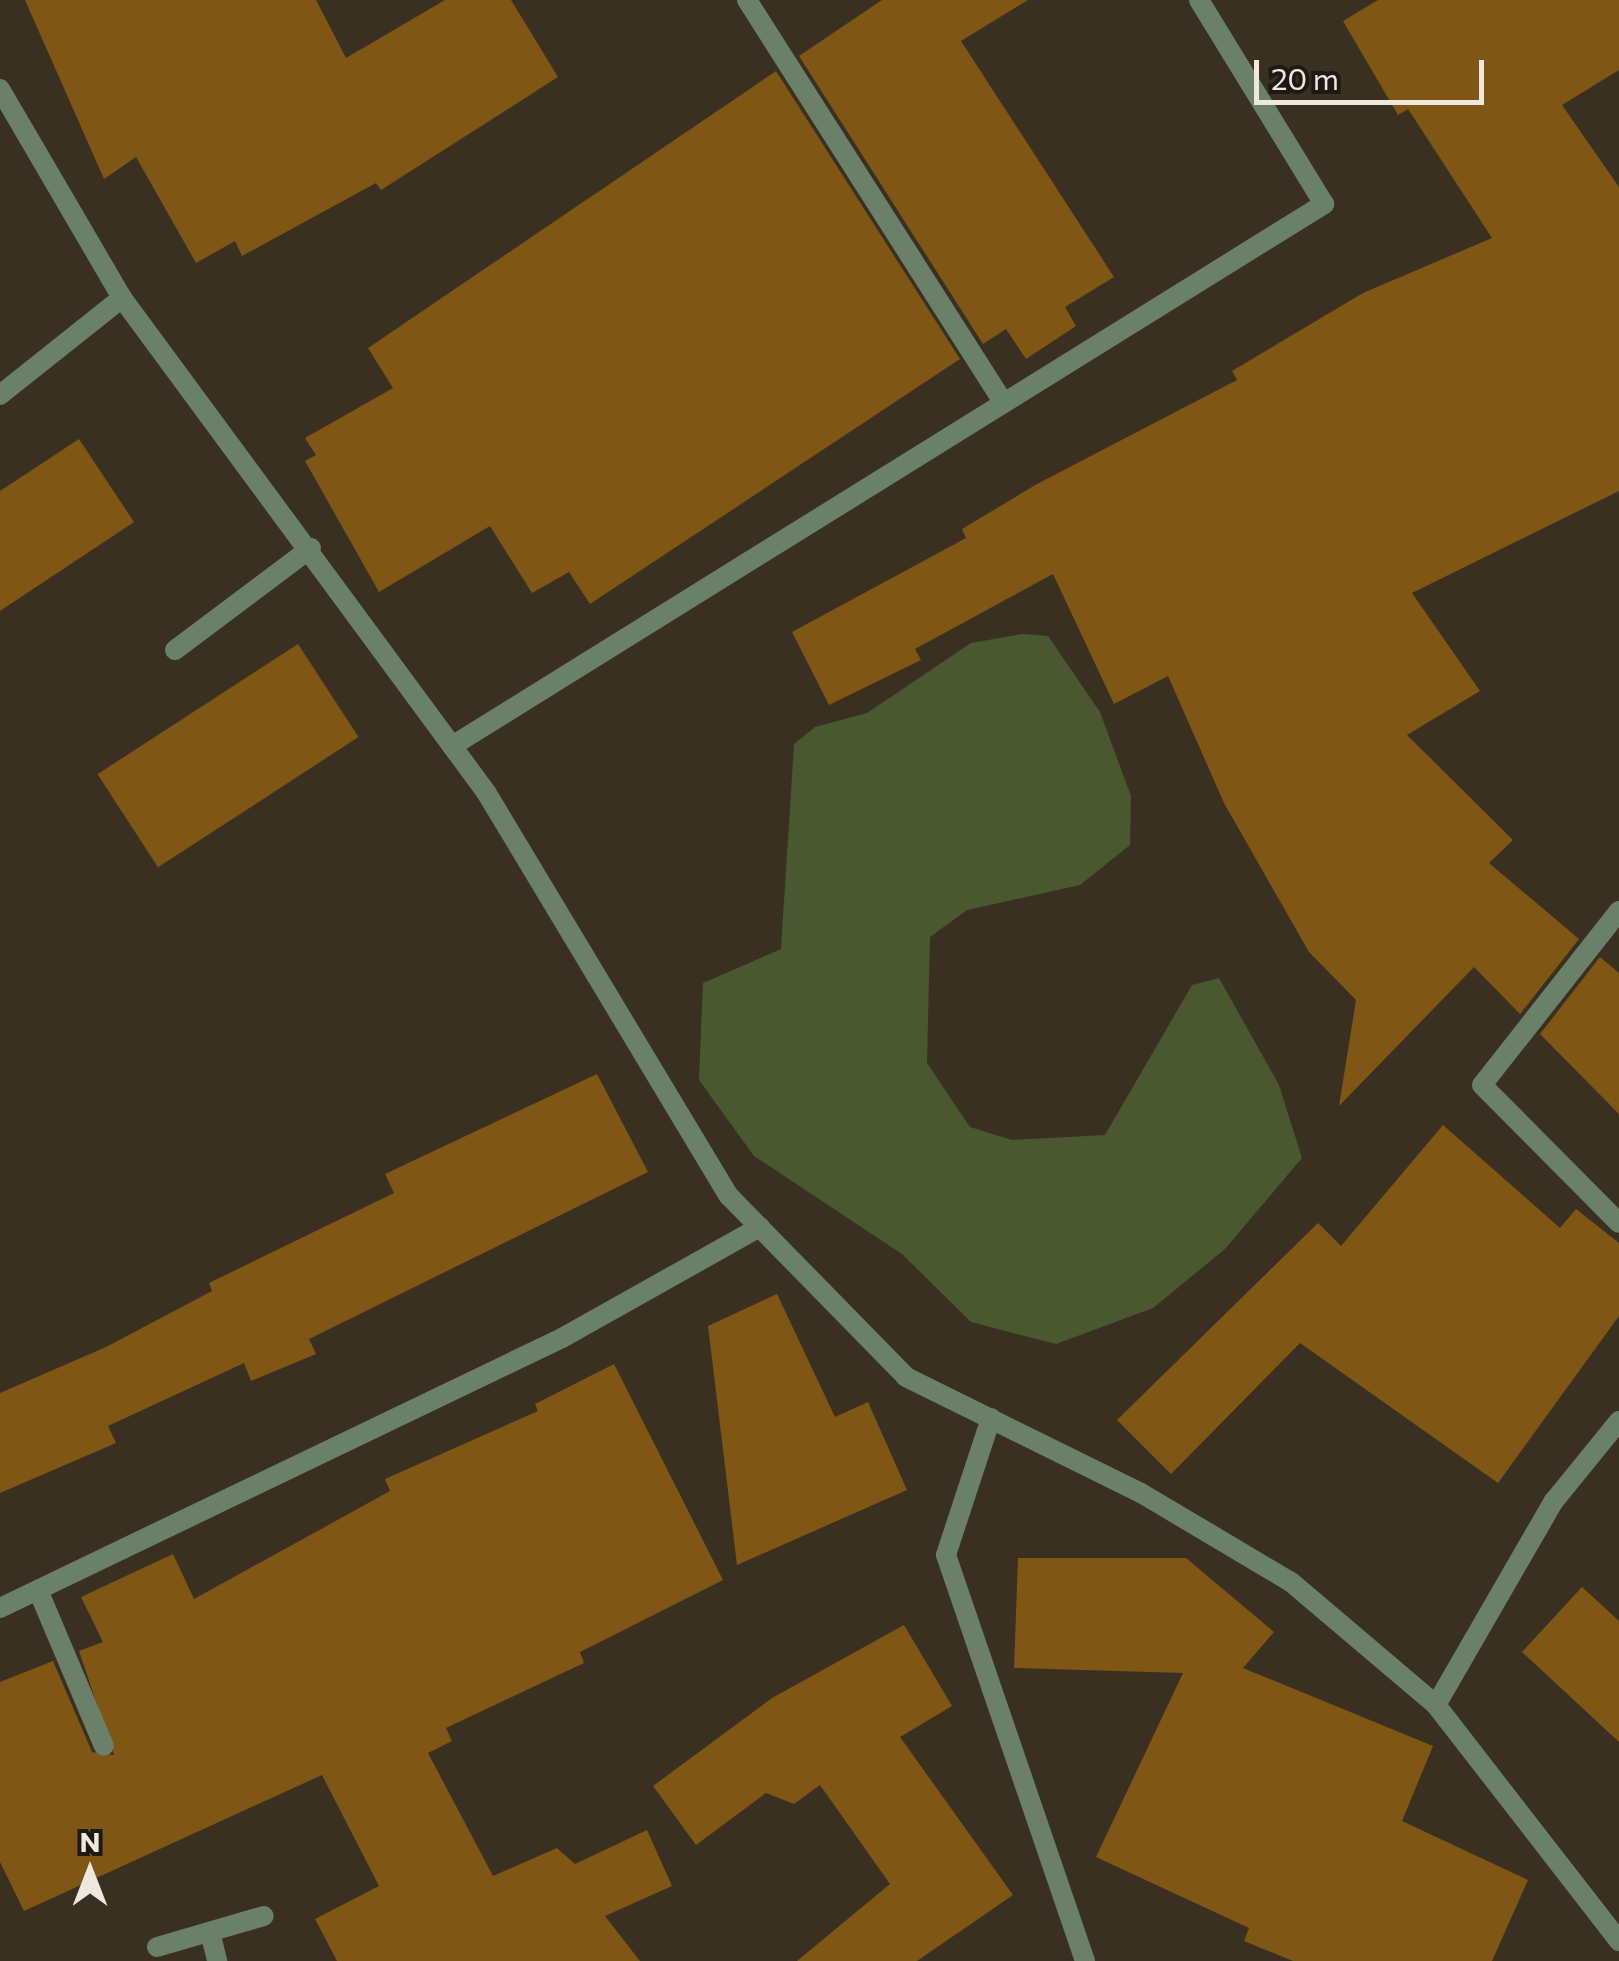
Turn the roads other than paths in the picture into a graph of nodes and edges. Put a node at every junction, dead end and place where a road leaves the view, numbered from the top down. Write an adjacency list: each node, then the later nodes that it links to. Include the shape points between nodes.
1 (747, 0): 6 (street)
2 (1199, 0): 6 (street, via 1324,204)
3 (0, 89): 4 (street)
4 (122, 298): 5 (street); 7 (street)
5 (0, 395)
6 (1004, 403): 9 (street)
7 (310, 548): 8 (street); 9 (street)
8 (175, 650)
9 (452, 746): 12 (street, via 730,1196)
10 (1619, 911): 11 (street, via 1482,1085)
11 (1619, 1223)
12 (760, 1227): 13 (street, via 906,1377); 15 (street, via 562,1338)
13 (992, 1418): 17 (street, via 1291,1582); 24 (street, via 946,1555)
14 (1619, 1421): 17 (street, via 1554,1501)
15 (38, 1590): 16 (street); 18 (street)
16 (0, 1608)
17 (1436, 1705): 21 (street)
18 (104, 1746)
19 (264, 1916): 20 (street)
20 (210, 1932): 22 (street); 23 (street)
21 (1619, 1941)
22 (157, 1947)
23 (217, 1961)
24 (1085, 1961)

